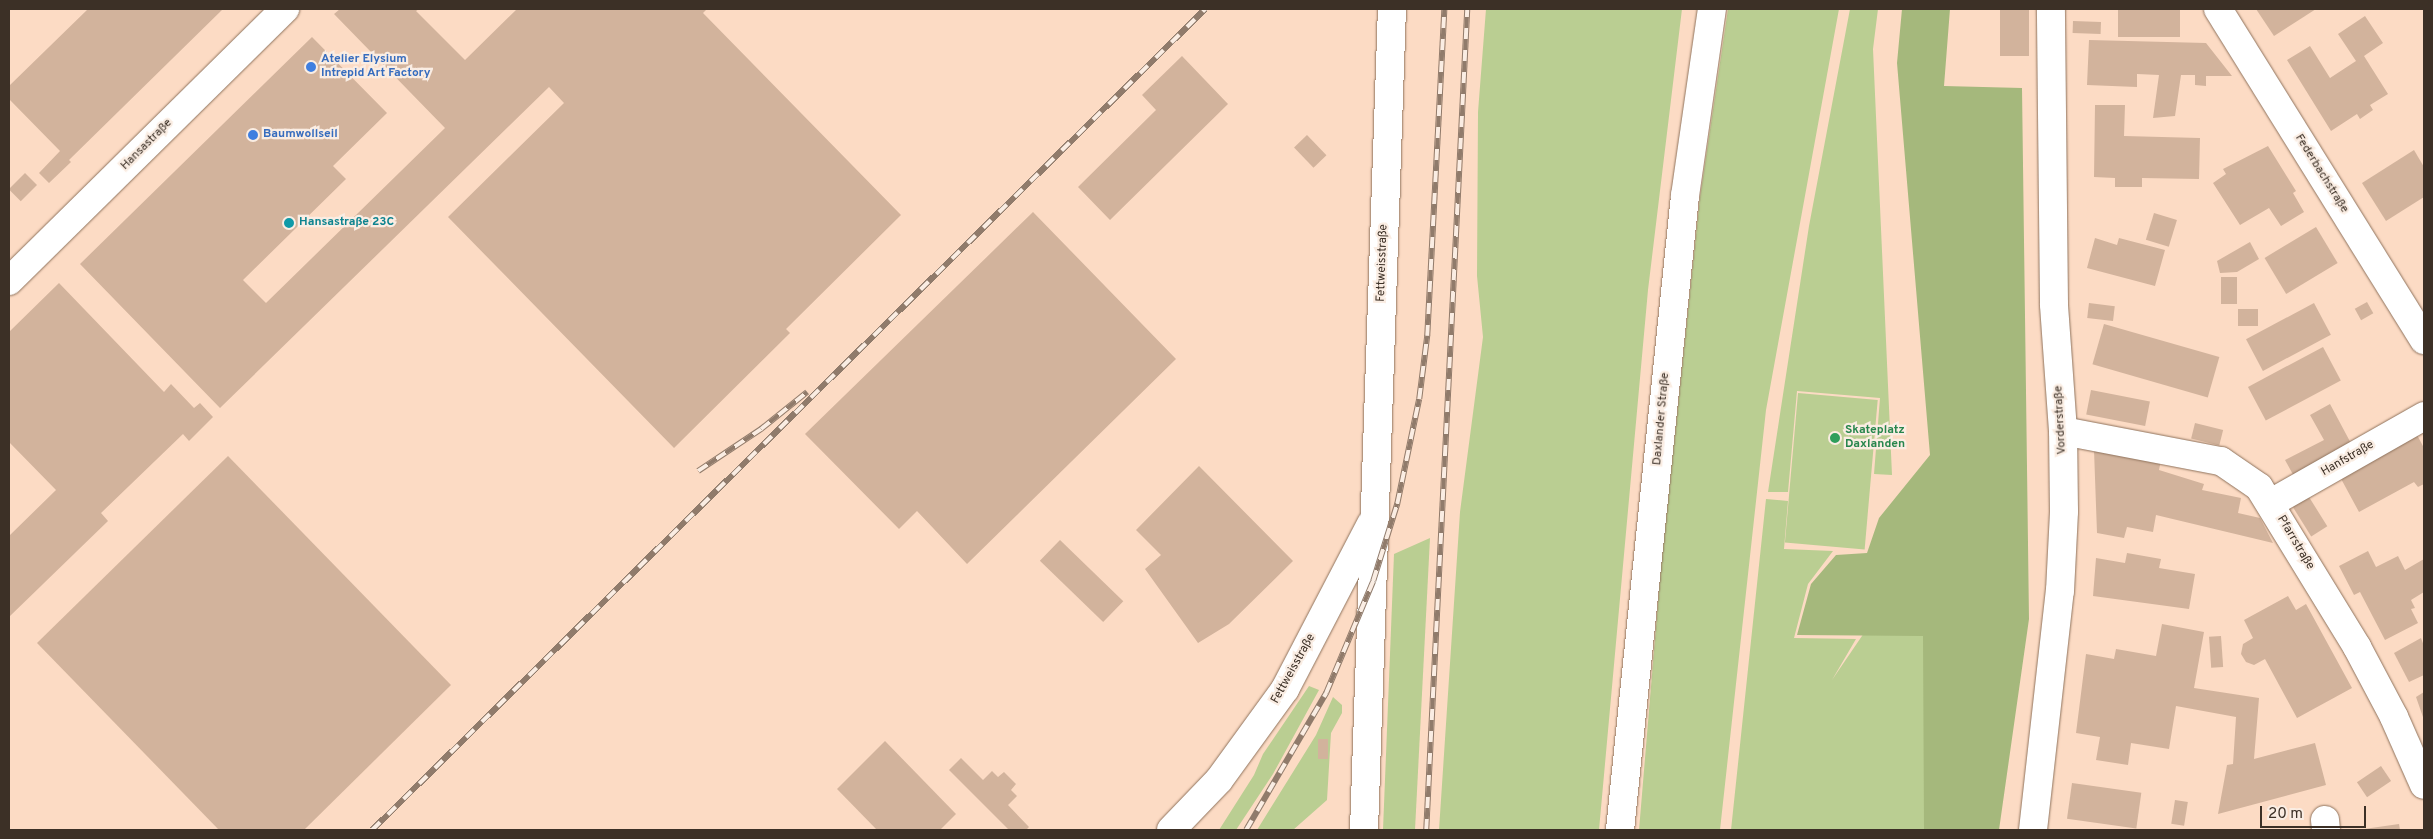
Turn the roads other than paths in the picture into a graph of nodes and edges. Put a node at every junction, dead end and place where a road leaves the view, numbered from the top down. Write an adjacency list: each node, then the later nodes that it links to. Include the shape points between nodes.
1 (285, 9): 6 (street, Hansastraße)
2 (1392, 9): 11 (street, Fettweisstraße)
3 (1712, 9): 15 (street, Daxlander Straße, via 1684,206)
4 (2051, 9): 9 (street, Vorderstraße, via 2054,304)
5 (2218, 9): 7 (street, Federbachstraße)
6 (9, 281)
7 (2424, 340)
8 (2424, 416): 10 (street, Hanfstraße)
9 (2063, 431): 10 (street, Pfarrstraße, via 2222,461 2259,486); 16 (street, Vorderstraße, via 2060,590)
10 (2271, 503): 12 (street, Pfarrstraße, via 2357,647 2394,717)
11 (1375, 517): 13 (street, Fettweisstraße, via 1285,689 1219,780); 14 (street, Fettweisstraße)
12 (2424, 785)
13 (1171, 830)
14 (1364, 830)
15 (1620, 830)
16 (2033, 830)

